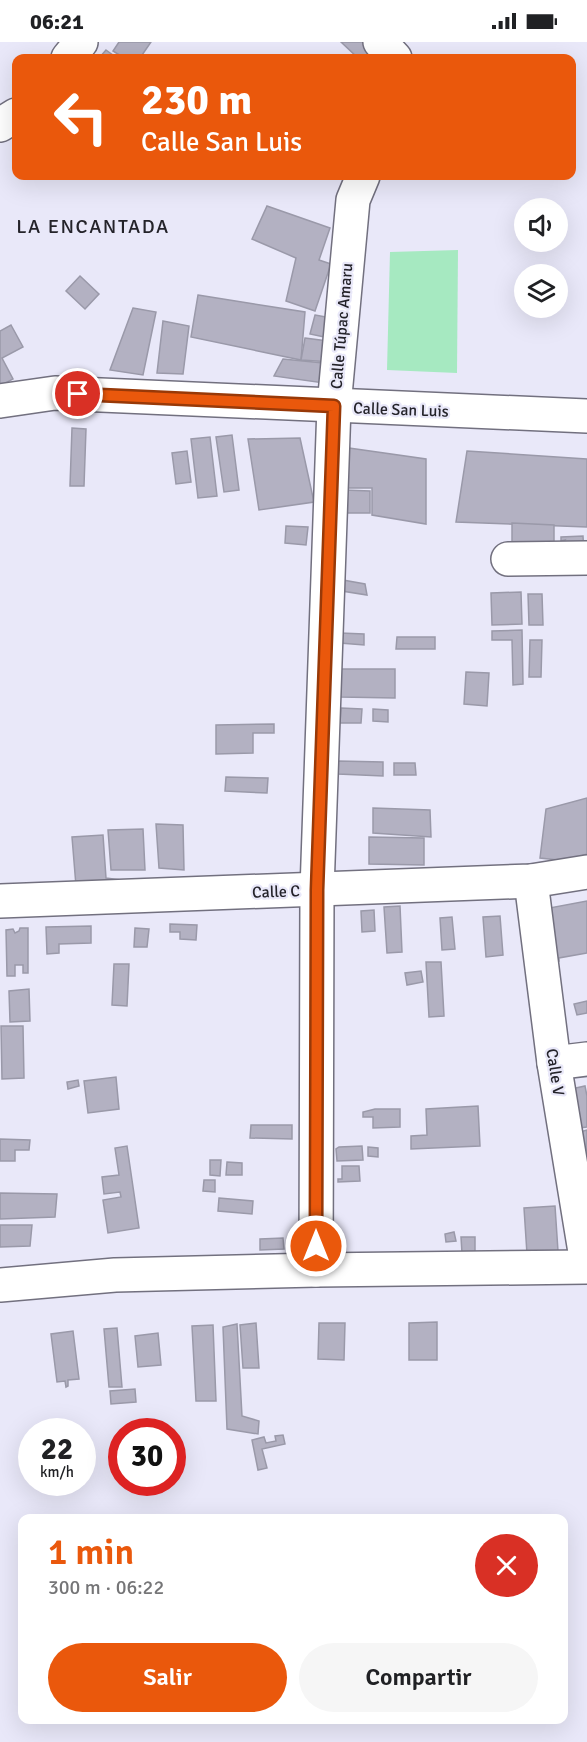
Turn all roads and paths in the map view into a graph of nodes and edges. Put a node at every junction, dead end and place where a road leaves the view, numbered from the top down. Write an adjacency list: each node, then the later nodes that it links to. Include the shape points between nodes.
1 (81, 42): 2 (street)
2 (71, 54)
3 (361, 180): 5 (street, Calle Túpac Amaru, via 353,201)
4 (0, 401): 5 (street, Calle San Luis, via 55,393)
5 (334, 406): 6 (street, Calle San Luis); 11 (street, Calle Túpac Amaru)
6 (587, 416)
7 (508, 558): 8 (street)
8 (587, 558)
9 (587, 872): 10 (street, Calle C)
10 (531, 880): 11 (street, Calle C); 14 (street, Calle V)
11 (317, 890): 12 (street, Calle C); 16 (street, Calle Túpac Amaru)
12 (0, 901)
13 (587, 1059): 14 (street)
14 (554, 1063): 15 (street, Calle V)
15 (587, 1265): 16 (street)
16 (316, 1270): 17 (street, via 115,1275)
17 (0, 1285)

